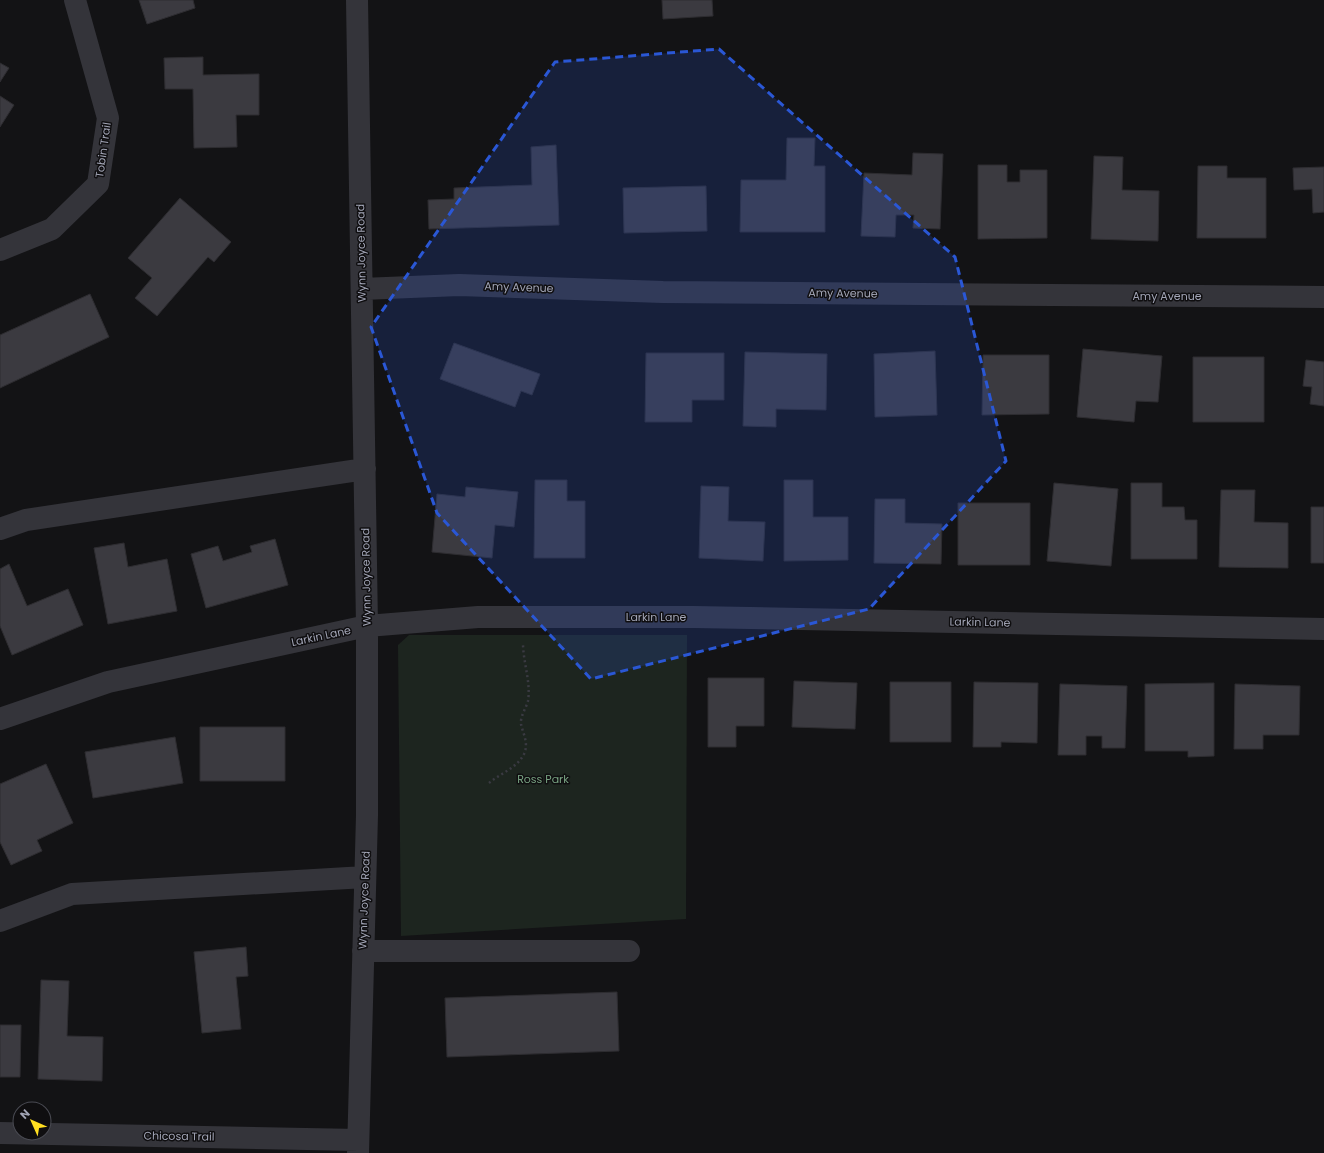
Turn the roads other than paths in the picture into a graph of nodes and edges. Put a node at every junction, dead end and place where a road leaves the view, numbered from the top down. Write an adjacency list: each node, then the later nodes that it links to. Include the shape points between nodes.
1 (75, 0): 3 (street, Tobin Trail, via 108,118 98,184 52,229)
2 (357, 0): 4 (street, Wynn Joyce Road)
3 (0, 250)
4 (362, 289): 5 (street, Amy Avenue, via 459,285 663,292); 6 (street, Wynn Joyce Road)
5 (1324, 297)
6 (365, 469): 7 (street, via 26,520); 8 (street, Wynn Joyce Road)
7 (0, 529)
8 (367, 626): 9 (street, Larkin Lane, via 478,617 663,617); 10 (street, Larkin Lane, via 108,682); 11 (street, Wynn Joyce Road)
9 (1324, 629)
10 (0, 719)
11 (365, 878): 12 (street, via 72,894); 13 (street, Wynn Joyce Road)
12 (0, 921)
13 (363, 951): 14 (street); 16 (street, Wynn Joyce Road)
14 (629, 952)
15 (0, 1133): 16 (street, Chicosa Trail)
16 (358, 1146)

